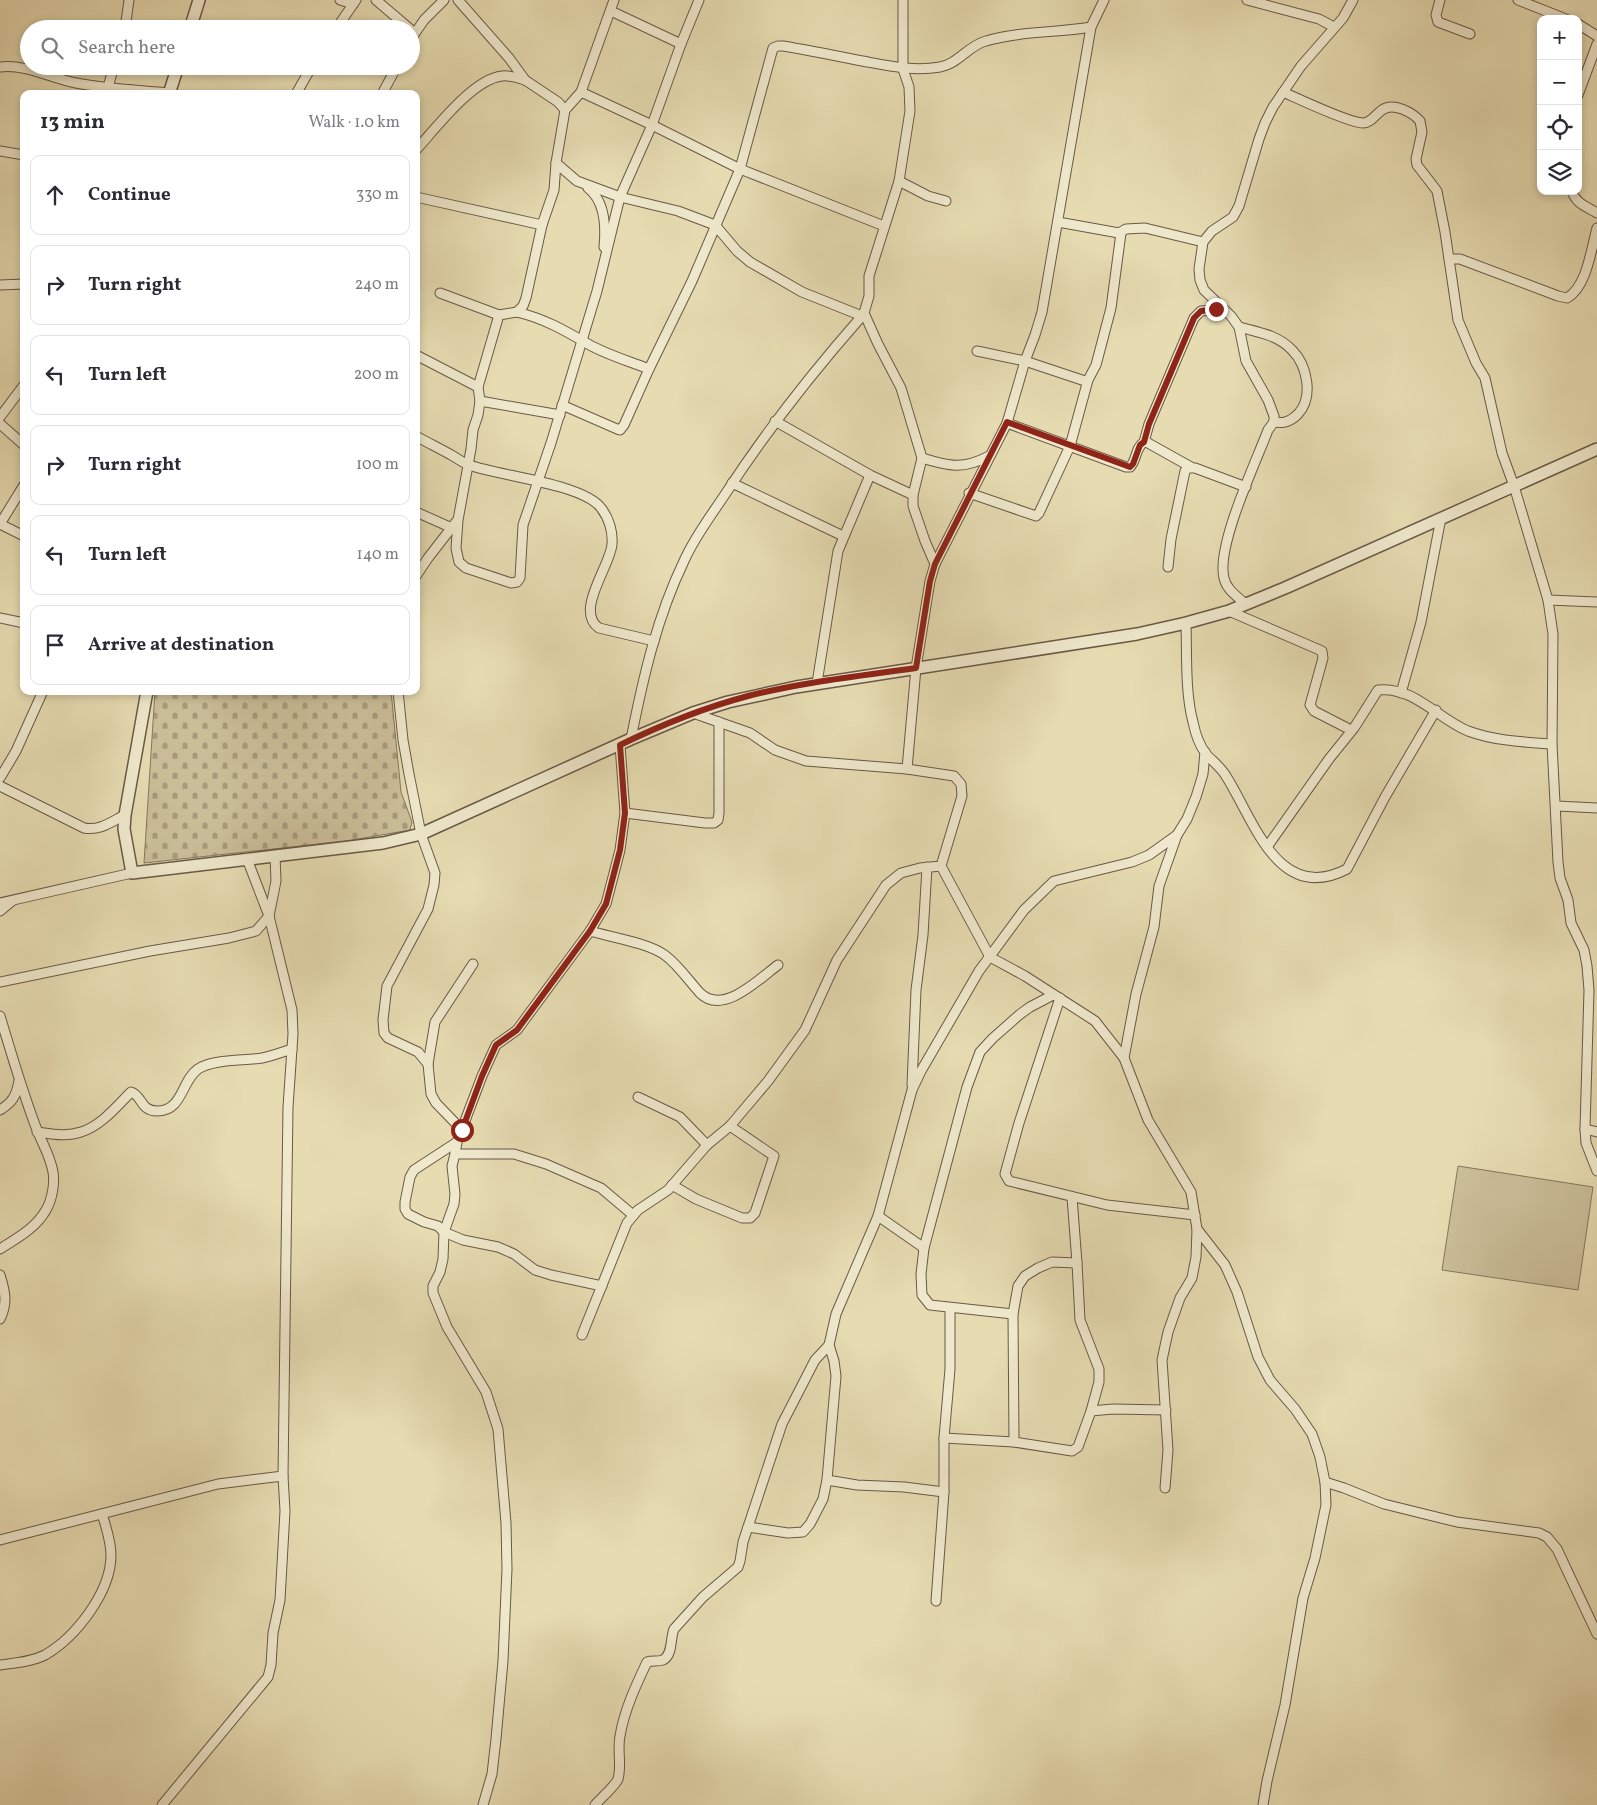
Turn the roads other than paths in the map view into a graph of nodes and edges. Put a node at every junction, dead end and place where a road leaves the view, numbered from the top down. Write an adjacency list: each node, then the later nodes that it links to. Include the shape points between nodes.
1 (129, 0): 18 (street)
2 (199, 0): 19 (street)
3 (340, 0): 15 (street)
4 (376, 0): 21 (street)
5 (444, 0): 22 (street)
6 (458, 0): 38 (street)
7 (614, 0): 16 (street)
8 (699, 0): 28 (street)
9 (903, 0): 32 (street)
10 (1104, 0): 23 (street)
11 (1247, 0): 25 (street, via 1319,19)
12 (1353, 0): 25 (street)
13 (1440, 0): 26 (street, via 1436,15 1438,22)
14 (1518, 0): 17 (street)
15 (354, 2): 20 (street)
16 (611, 11): 28 (street); 45 (street)
17 (1556, 15)
18 (126, 20)
19 (193, 20)
20 (342, 20)
21 (398, 20)
22 (420, 24)
23 (1091, 27): 32 (street, via 988,40 948,65); 61 (street)
24 (1582, 27): 27 (street)
25 (1334, 28): 46 (street, via 1301,66)
26 (1470, 34)
27 (1597, 36)
28 (681, 44): 48 (street)
29 (1597, 44): 39 (street)
30 (0, 67): 31 (street)
31 (20, 67)
32 (903, 69): 53 (street, via 783,46 773,48); 55 (street, via 909,87 910,111)
33 (50, 75): 40 (street)
34 (112, 75): 40 (street)
35 (175, 75): 42 (street)
36 (307, 75): 43 (street)
37 (392, 75): 44 (street)
38 (525, 80): 47 (street); 49 (street, via 504,75 477,86)
39 (1582, 84)
40 (108, 88): 41 (street)
41 (132, 90)
42 (170, 90)
43 (298, 90)
44 (384, 90)
45 (580, 92): 47 (street); 48 (street)
46 (1284, 92): 67 (street, via 1265,123 1240,206 1233,217 1212,231); 68 (street, via 1362,123 1368,122 1384,108 1394,107 1416,116 1422,132 1417,165 1437,191)
47 (566, 110): 52 (street)
48 (652, 125): 53 (street); 57 (street)
49 (420, 146)
50 (0, 151): 51 (street)
51 (20, 154)
52 (556, 163): 54 (street); 62 (street, via 554,190)
53 (740, 169): 63 (street); 64 (street)
54 (577, 181): 57 (street); 71 (street, via 595,193 602,209 604,241)
55 (899, 181): 59 (street); 64 (street)
56 (1573, 195): 60 (street)
57 (620, 197): 63 (street, via 678,211); 71 (street)
58 (420, 198): 62 (street)
59 (946, 201)
60 (1597, 213)
61 (1058, 222): 66 (street); 81 (street, via 1042,312)
62 (542, 225): 74 (street, via 529,289)
63 (715, 226): 75 (street, via 750,262 802,292); 82 (street)
64 (884, 226): 75 (street)
65 (1597, 228): 68 (street, via 1581,284 1575,294 1567,298 1460,259)
66 (1122, 233): 67 (street, via 1126,229 1145,228); 83 (street, via 1109,316 1096,365)
67 (1203, 242): 73 (street, via 1200,280 1204,290)
68 (1449, 259): 105 (street, via 1458,320 1485,378 1495,427)
69 (20, 284): 70 (street)
70 (0, 285)
71 (597, 291): 78 (street)
72 (440, 293): 76 (street)
73 (1223, 309): 77 (street); 95 (street, via 1201,311 1194,318)
74 (518, 312): 76 (street); 78 (street)
75 (863, 314): 89 (street); 99 (street, via 901,388)
76 (499, 315): 84 (street)
77 (1239, 327): 91 (street, via 1246,361 1268,400); 91 (street, via 1283,342 1294,351 1303,368 1307,395 1302,409 1286,422)
78 (581, 340): 82 (street); 87 (street)
79 (977, 351): 81 (street)
80 (420, 357): 84 (street)
81 (1025, 361): 83 (street); 90 (street)
82 (649, 369): 87 (street, via 620,430)
83 (1088, 380): 96 (street)
84 (478, 387): 86 (street)
85 (20, 390): 88 (street)
86 (480, 401): 87 (street); 100 (street)
87 (561, 410): 103 (street)
88 (0, 417)
89 (775, 421): 102 (street); 104 (street)
90 (1007, 422): 96 (street); 98 (street)
91 (1274, 422): 106 (street)
92 (0, 424): 94 (street)
93 (420, 438): 100 (street)
94 (20, 442)
95 (1144, 442): 96 (street, via 1130,467); 101 (street)
96 (1070, 446): 108 (street, via 1036,516)
97 (1597, 449): 105 (street)
98 (990, 455): 99 (street, via 978,462 952,466); 108 (street)
99 (922, 458): 109 (street)
100 (468, 465): 103 (street); 113 (street)
101 (1191, 467): 106 (street); 117 (street, via 1184,475)
102 (870, 475): 109 (street); 115 (street)
103 (538, 481): 113 (street, via 523,525 521,572 517,582 511,583 466,568 460,562 456,548); 126 (street, via 592,500 608,521 612,546 596,586 590,618 593,624)
104 (732, 483): 115 (street); 126 (street, via 683,562)
105 (1514, 486): 111 (street); 119 (street)
106 (1246, 487): 121 (street, via 1234,515 1222,572 1228,587)
107 (20, 492): 112 (street)
108 (969, 493): 116 (street)
109 (912, 495): 116 (street, via 917,518)
110 (420, 513): 113 (street)
111 (1442, 518): 121 (street); 129 (street, via 1421,622)
112 (0, 524): 114 (street)
113 (455, 524): 118 (street)
114 (20, 534)
115 (843, 536): 128 (street, via 835,565)
116 (935, 564): 127 (street)
117 (1168, 568)
118 (420, 570)
119 (1548, 600): 120 (street); 138 (street, via 1553,634)
120 (1597, 602)
121 (1245, 604): 122 (street)
122 (1229, 611): 125 (street); 136 (street, via 1322,651 1324,658 1310,705 1314,711)
123 (0, 618): 124 (street)
124 (20, 622)
125 (1186, 623): 127 (street, via 1114,638); 140 (street, via 1192,721)
126 (654, 642): 137 (street)
127 (916, 668): 128 (street); 141 (street)
128 (817, 683): 134 (street, via 749,696)
129 (1401, 693): 133 (street); 136 (street, via 1378,690)
130 (41, 695): 142 (street)
131 (146, 695): 147 (street)
132 (398, 695): 148 (street, via 403,740)
133 (1436, 710): 138 (street, via 1465,730 1479,735); 150 (street, via 1347,869 1320,878 1303,876 1289,870)
134 (693, 712): 135 (street); 137 (street)
135 (719, 722): 141 (street, via 750,733 774,750 806,761); 146 (street, via 719,813 714,824)
136 (1350, 730): 150 (street)
137 (631, 739): 139 (street)
138 (1552, 744): 144 (street)
139 (620, 745): 146 (street); 148 (street)
140 (1205, 752): 149 (street, via 1204,774); 150 (street, via 1225,774)
141 (907, 769): 153 (street, via 954,776 961,784 962,796)
142 (0, 778)
143 (0, 786): 147 (street, via 84,828 100,828)
144 (1556, 806): 145 (street); 175 (street, via 1560,878 1568,900 1571,923 1584,950 1590,990)
145 (1597, 808)
146 (625, 813): 160 (street, via 620,850 606,904)
147 (125, 815): 155 (street, via 124,829)
148 (421, 834): 151 (street, via 383,843); 169 (street, via 435,873 434,885 428,909 387,986 384,1032 388,1038 418,1052)
149 (1177, 835): 161 (street, via 1149,855 1132,862 1054,880 1024,910); 168 (street, via 1159,886 1154,927 1136,994)
150 (1267, 847)
151 (275, 856): 152 (street); 159 (street, via 276,881)
152 (247, 859): 155 (street); 159 (street)
153 (941, 866): 154 (street); 161 (street)
154 (928, 867): 171 (street, via 916,990); 174 (street, via 901,873 886,885 837,960 805,1030)
155 (132, 873): 156 (street)
156 (14, 900): 157 (street); 158 (street)
157 (0, 903)
158 (0, 911)
159 (269, 916): 164 (street, via 256,931 230,938); 167 (street, via 292,1010)
160 (590, 931): 163 (street, via 649,947 666,956 710,1000 732,998); 176 (street, via 517,1030 496,1045)
161 (990, 957): 165 (street); 171 (street, via 958,1006)
162 (473, 964): 169 (street, via 436,1022)
163 (778, 965)
164 (0, 982)
165 (1057, 996): 168 (street, via 1095,1021); 184 (street, via 1005,1174 1009,1181); 190 (street, via 1030,1007 980,1052 967,1087)
166 (0, 1016): 170 (street)
167 (292, 1049): 177 (street, via 262,1058 199,1068 177,1102 165,1110 145,1108 131,1092 102,1120 82,1132 64,1135); 204 (street, via 288,1107)
168 (1124, 1058): 185 (street, via 1148,1120 1190,1192)
169 (428, 1064): 176 (street, via 431,1094)
170 (19, 1081): 173 (street, via 16,1097); 177 (street)
171 (912, 1090): 187 (street)
172 (638, 1098): 180 (street, via 680,1116)
173 (0, 1110)
174 (730, 1126): 180 (street); 183 (street, via 774,1156 755,1214 742,1218)
175 (1585, 1129): 178 (street); 182 (street, via 1586,1143)
176 (462, 1130): 179 (street)
177 (38, 1132): 191 (street, via 49,1155 52,1194 47,1209 27,1232)
178 (1597, 1132)
179 (457, 1142): 181 (street); 189 (street, via 414,1170 405,1202 408,1214 438,1226)
180 (706, 1145): 183 (street)
181 (454, 1154): 186 (street, via 514,1154 546,1164 600,1188); 189 (street, via 454,1204)
182 (1597, 1172)
183 (672, 1185): 186 (street)
184 (1072, 1197): 185 (street, via 1106,1205); 192 (street)
185 (1195, 1214): 188 (street)
186 (633, 1215): 194 (street)
187 (878, 1216): 190 (street); 199 (street, via 836,1314)
188 (1197, 1229): 200 (street, via 1192,1278 1180,1298 1162,1360); 206 (street, via 1225,1265 1258,1357 1270,1380 1295,1408 1312,1434)
189 (444, 1232): 194 (street, via 463,1240 498,1247 514,1254 535,1270); 216 (street, via 443,1259 433,1293 447,1327 486,1392 498,1429 506,1523 503,1661 492,1774)
190 (924, 1248): 195 (street, via 922,1295 930,1305)
191 (0, 1249)
192 (1077, 1263): 196 (street, via 1052,1262 1025,1276 1018,1286); 201 (street, via 1080,1320 1099,1369)
193 (0, 1275): 197 (street, via 6,1300)
194 (602, 1286): 198 (street)
195 (950, 1308): 196 (street); 202 (street, via 950,1369)
196 (1012, 1314): 203 (street)
197 (0, 1319)
198 (582, 1335)
199 (829, 1345): 205 (street, via 836,1376); 210 (street, via 815,1360 782,1424)
200 (1166, 1410): 201 (street); 207 (street, via 1168,1450)
201 (1091, 1411): 203 (street, via 1075,1450)
202 (944, 1438): 203 (street); 208 (street)
203 (1014, 1442)
204 (283, 1476): 209 (street, via 218,1484); 215 (street, via 285,1511 280,1600 268,1677)
205 (827, 1480): 208 (street); 210 (street, via 823,1499 803,1532)
206 (1325, 1482): 213 (street, via 1384,1504 1457,1522 1539,1533 1547,1537 1561,1557); 218 (street, via 1326,1505)
207 (1165, 1488)
208 (944, 1492): 212 (street)
209 (102, 1514): 211 (street); 214 (street, via 111,1557 106,1582 90,1613 44,1656)
210 (748, 1527): 217 (street, via 738,1567 703,1597 674,1629 667,1657 647,1662 627,1708 620,1735 618,1780)
211 (0, 1540)
212 (936, 1601)
213 (1597, 1634)
214 (0, 1665)
215 (162, 1805)
216 (483, 1805)
217 (595, 1805)
218 (1263, 1805)

